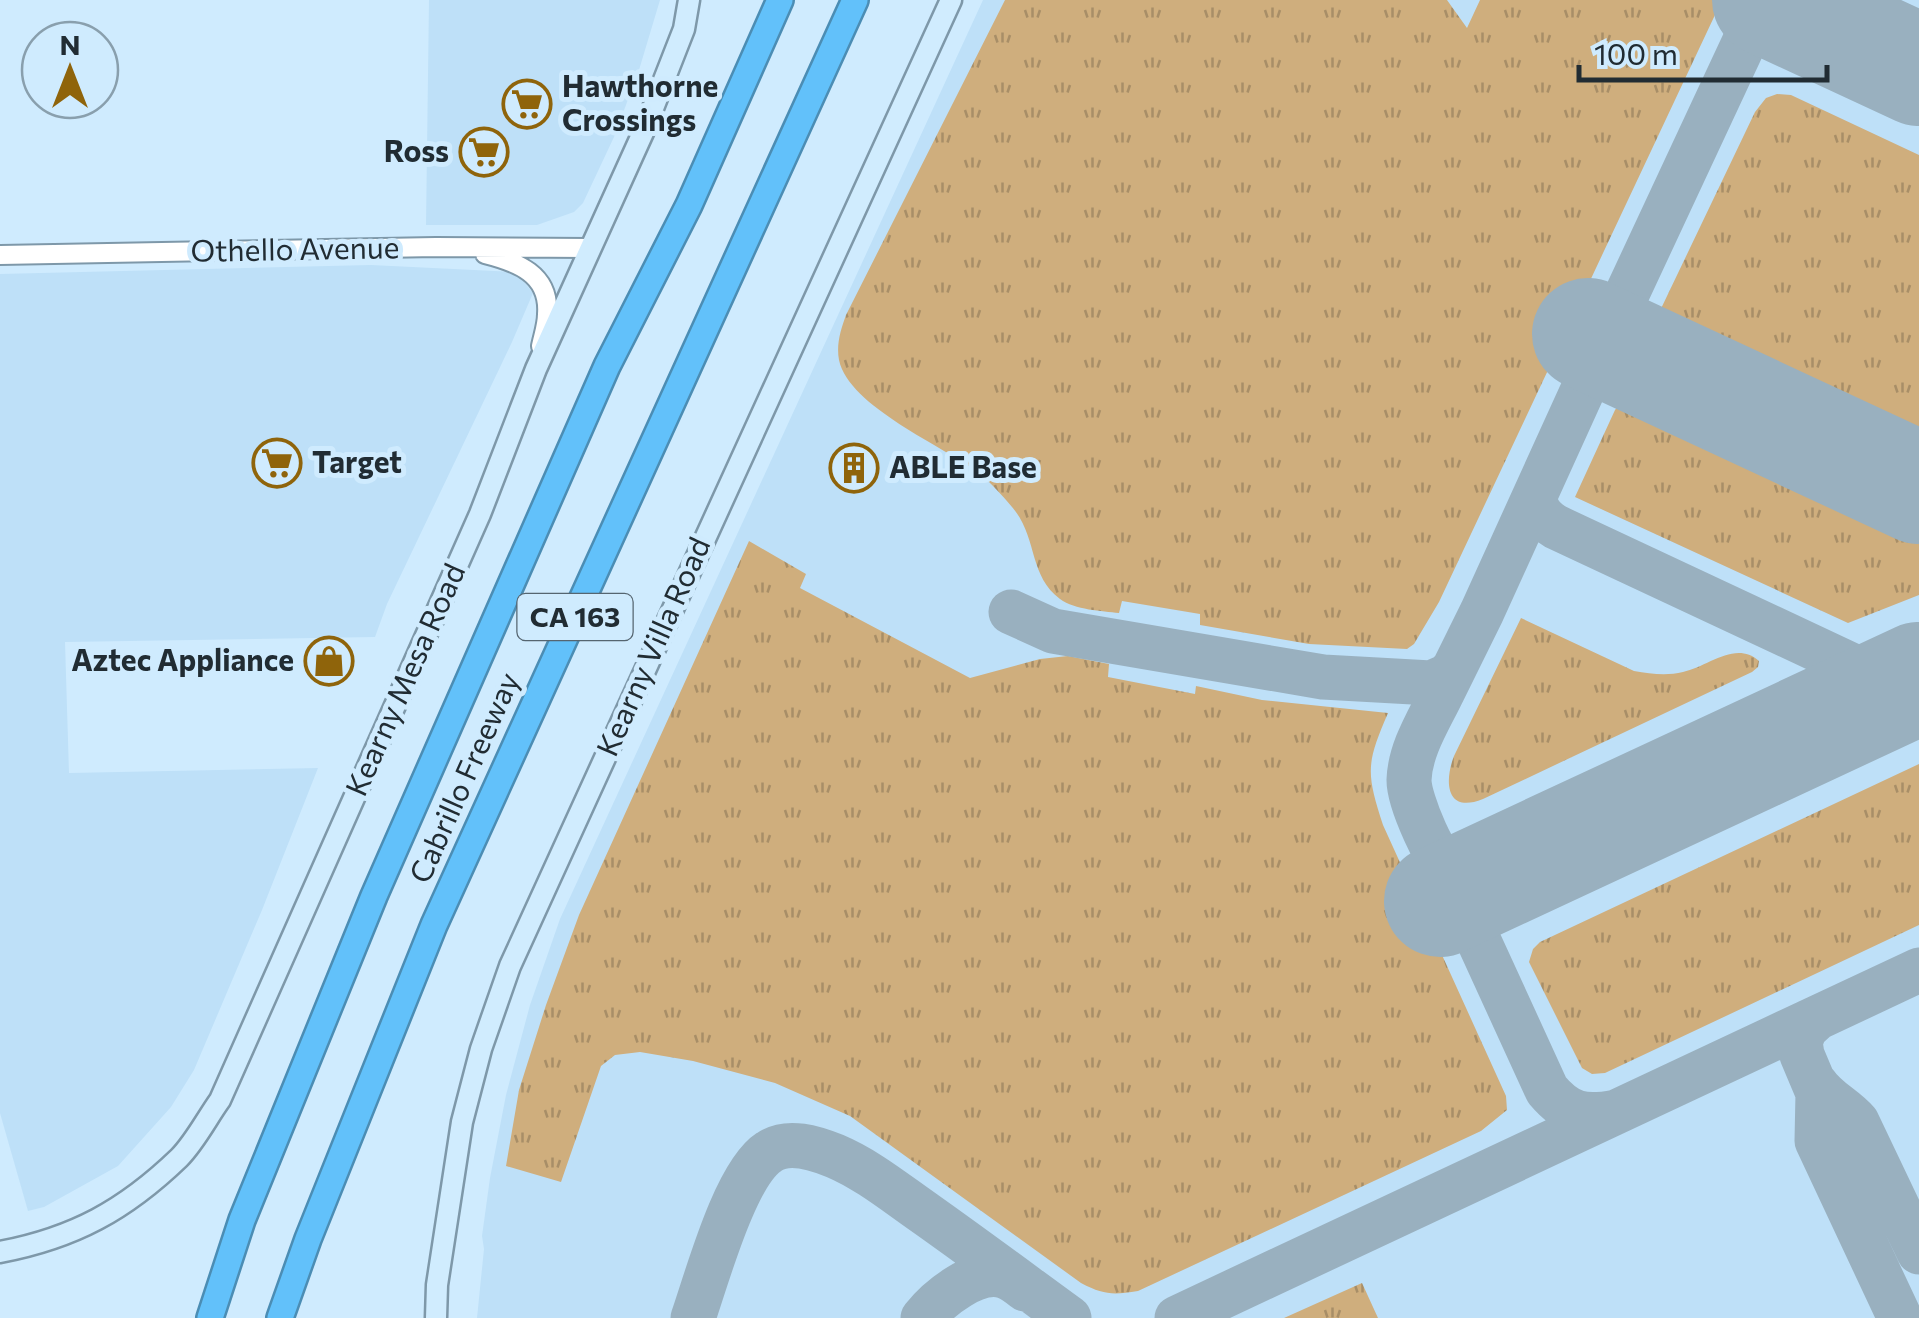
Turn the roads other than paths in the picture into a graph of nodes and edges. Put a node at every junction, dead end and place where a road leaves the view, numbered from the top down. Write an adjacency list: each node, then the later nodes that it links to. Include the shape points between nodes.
1 (690, 0): 6 (main road, Kearny Mesa Road, via 646,126)
2 (780, 0): 10 (highway, Cabrillo Freeway / CA 163, via 689,205 607,366 374,896 242,1220)
3 (855, 0): 11 (highway, Cabrillo Freeway / CA 163, via 434,925)
4 (951, 0): 12 (main road, Kearny Villa Road, via 510,966 462,1122)
5 (445, 247): 6 (street, Othello Avenue); 7 (street, Othello Avenue); 8 (street, via 505,260 536,279 547,314)
6 (590, 248): 8 (main road, Kearny Mesa Road)
7 (0, 255)
8 (536, 370): 9 (main road, Kearny Mesa Road, via 473,530 220,1100 181,1156 117,1209 64,1236)
9 (0, 1252)
10 (210, 1318)
11 (280, 1318)
12 (436, 1318)

